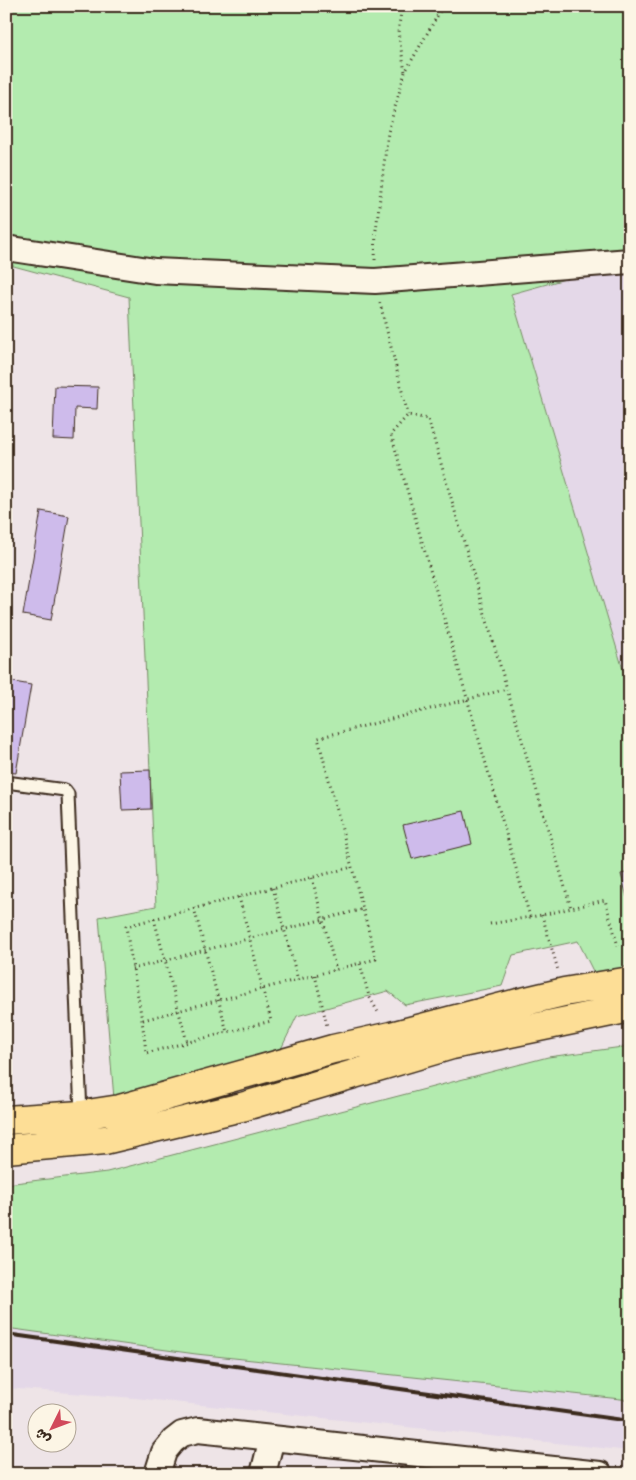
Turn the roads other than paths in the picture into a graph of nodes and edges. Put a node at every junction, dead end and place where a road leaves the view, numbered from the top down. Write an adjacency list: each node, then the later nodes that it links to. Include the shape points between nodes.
1 (6, 248): 2 (street, via 155,271 375,281)
2 (630, 260)
3 (6, 782): 6 (lane, via 65,790 68,794)
4 (630, 981): 6 (highway, via 522,1002 333,1049 120,1109)
5 (630, 1008): 8 (highway, via 452,1045 242,1107 105,1140)
6 (81, 1115): 7 (highway)
7 (6, 1120)
8 (6, 1149)
9 (272, 1438): 10 (street); 12 (street, via 198,1430 182,1434 164,1452); 13 (street)
10 (399, 1463): 11 (street)
11 (575, 1473): 14 (street)
12 (157, 1474)
13 (262, 1474)
14 (600, 1474)

